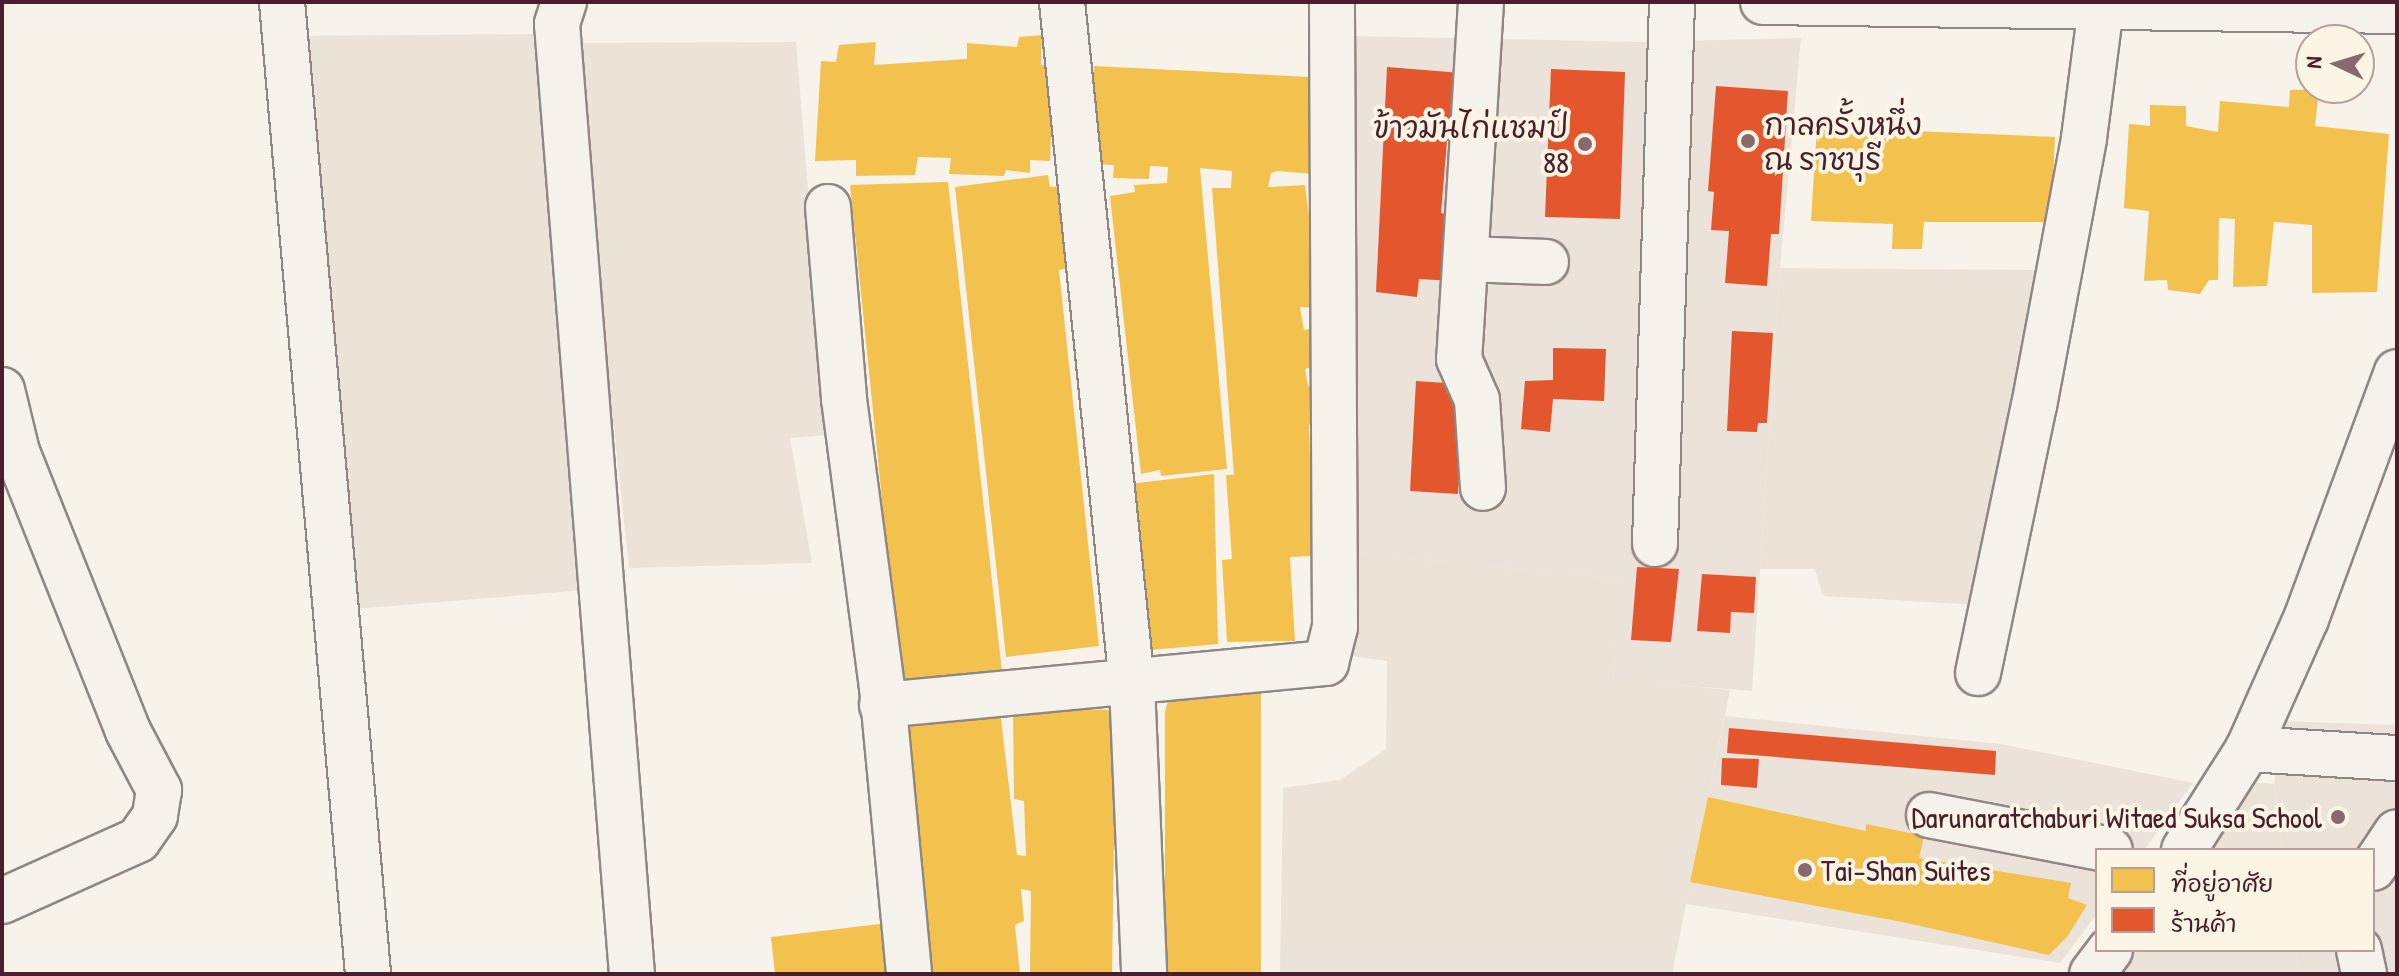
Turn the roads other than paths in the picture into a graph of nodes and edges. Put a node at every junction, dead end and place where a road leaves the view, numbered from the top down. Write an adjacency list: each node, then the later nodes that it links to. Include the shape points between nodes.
1 (282, 2): 32 (street)
2 (564, 2): 33 (street, via 557,24)
3 (1062, 2): 20 (street)
4 (1332, 2): 20 (street, via 1335,627 1326,663)
5 (1481, 2): 12 (street)
6 (1672, 2): 18 (street)
7 (1763, 2): 8 (street)
8 (1793, 2): 9 (street)
9 (2101, 7): 10 (street); 19 (street, via 2084,138)
10 (2397, 11)
11 (828, 207): 21 (street, via 844,399)
12 (1466, 259): 13 (street); 17 (street, via 1459,359 1477,400)
13 (1546, 262)
14 (2397, 372): 22 (street, via 2306,619)
15 (2, 390): 16 (street)
16 (9, 456): 29 (street, via 128,731 159,790 155,816 138,840)
17 (1483, 488)
18 (1655, 544)
19 (1978, 673)
20 (1132, 684): 21 (street); 35 (street)
21 (882, 705): 34 (street)
22 (2248, 749): 23 (street); 27 (street)
23 (2397, 758)
24 (1929, 815): 26 (street)
25 (2397, 832): 28 (street)
26 (2100, 848)
27 (2185, 848)
28 (2375, 865)
29 (5, 890)
30 (2108, 952): 36 (street)
31 (2359, 952): 37 (street)
32 (368, 974)
33 (632, 974)
34 (909, 974)
35 (1144, 974)
36 (2092, 974)
37 (2364, 974)

